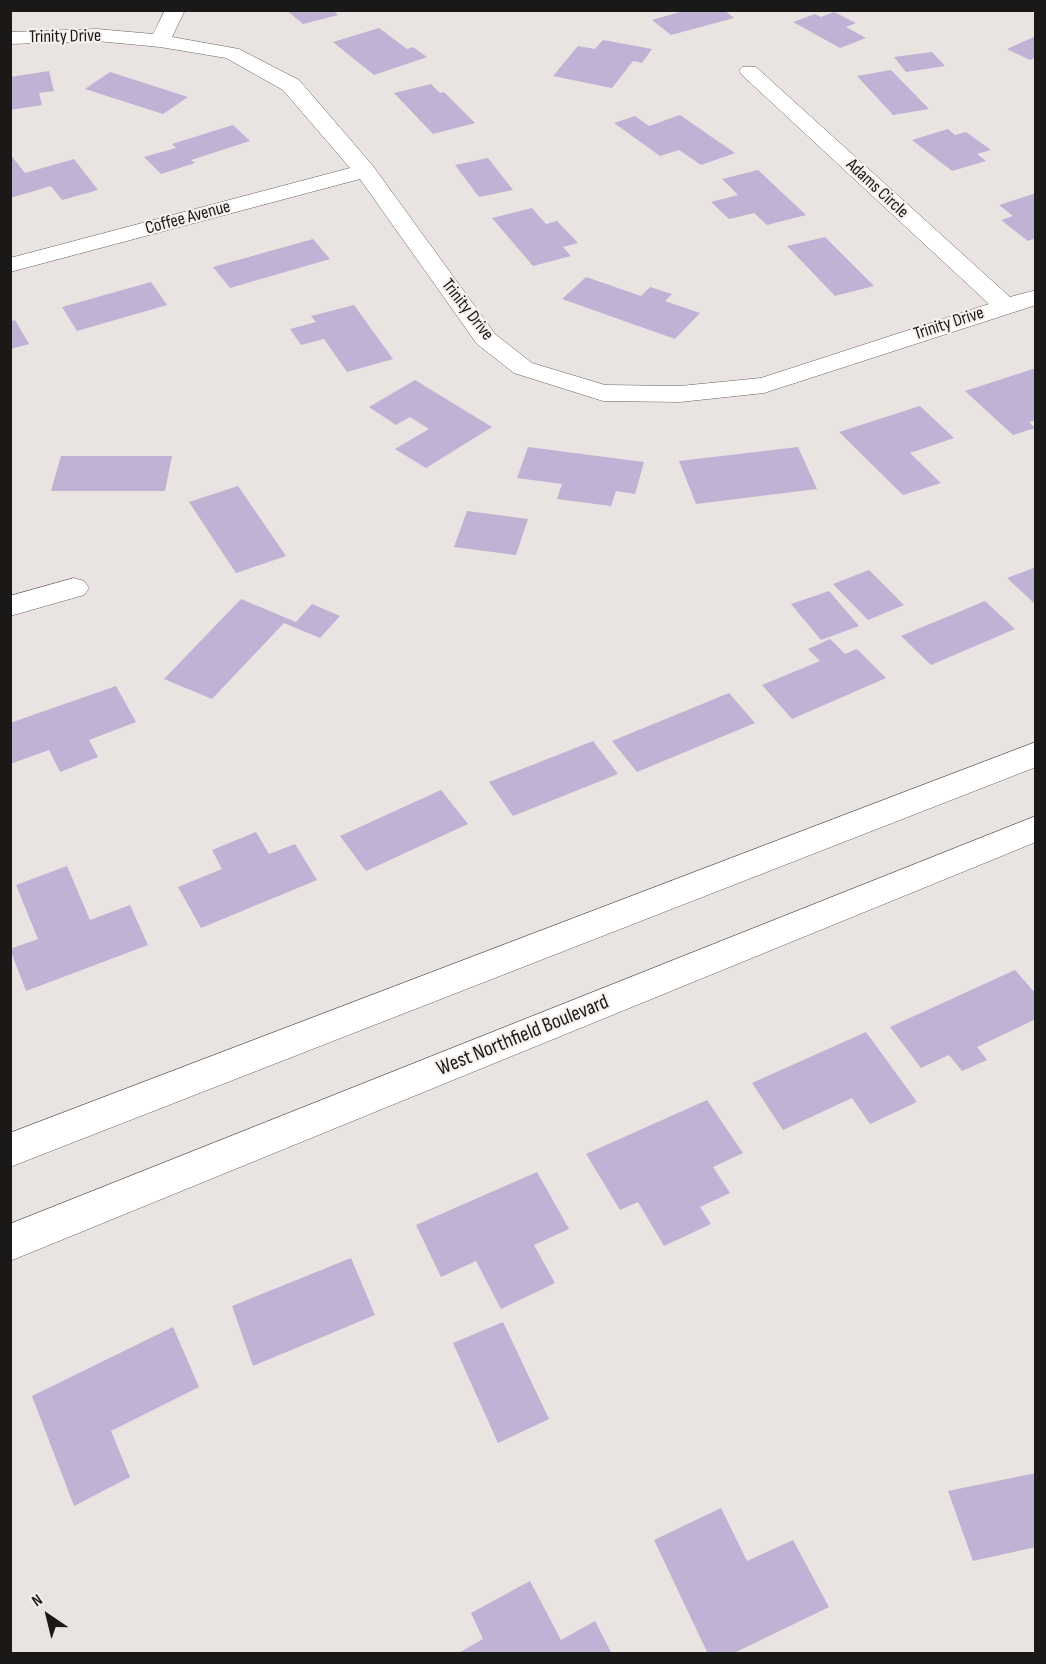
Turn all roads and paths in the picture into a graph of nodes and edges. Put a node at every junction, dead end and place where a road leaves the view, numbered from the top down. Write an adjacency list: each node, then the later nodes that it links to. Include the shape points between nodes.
1 (175, 10): 3 (street)
2 (10, 38): 3 (street, Trinity Drive, via 97,35)
3 (160, 41): 5 (street, Trinity Drive, via 232,53 291,85)
4 (749, 71): 8 (street, Adams Circle)
5 (365, 171): 6 (street, Coffee Avenue); 8 (street, Trinity Drive, via 486,339 523,368 603,393 680,394 764,385)
6 (10, 265)
7 (1035, 297): 8 (street, Trinity Drive)
8 (1005, 306)
9 (74, 588): 10 (street)
10 (10, 606)
11 (1035, 754): 13 (street)
12 (1035, 828): 14 (street, West Northfield Boulevard)
13 (10, 1150)
14 (10, 1243)

